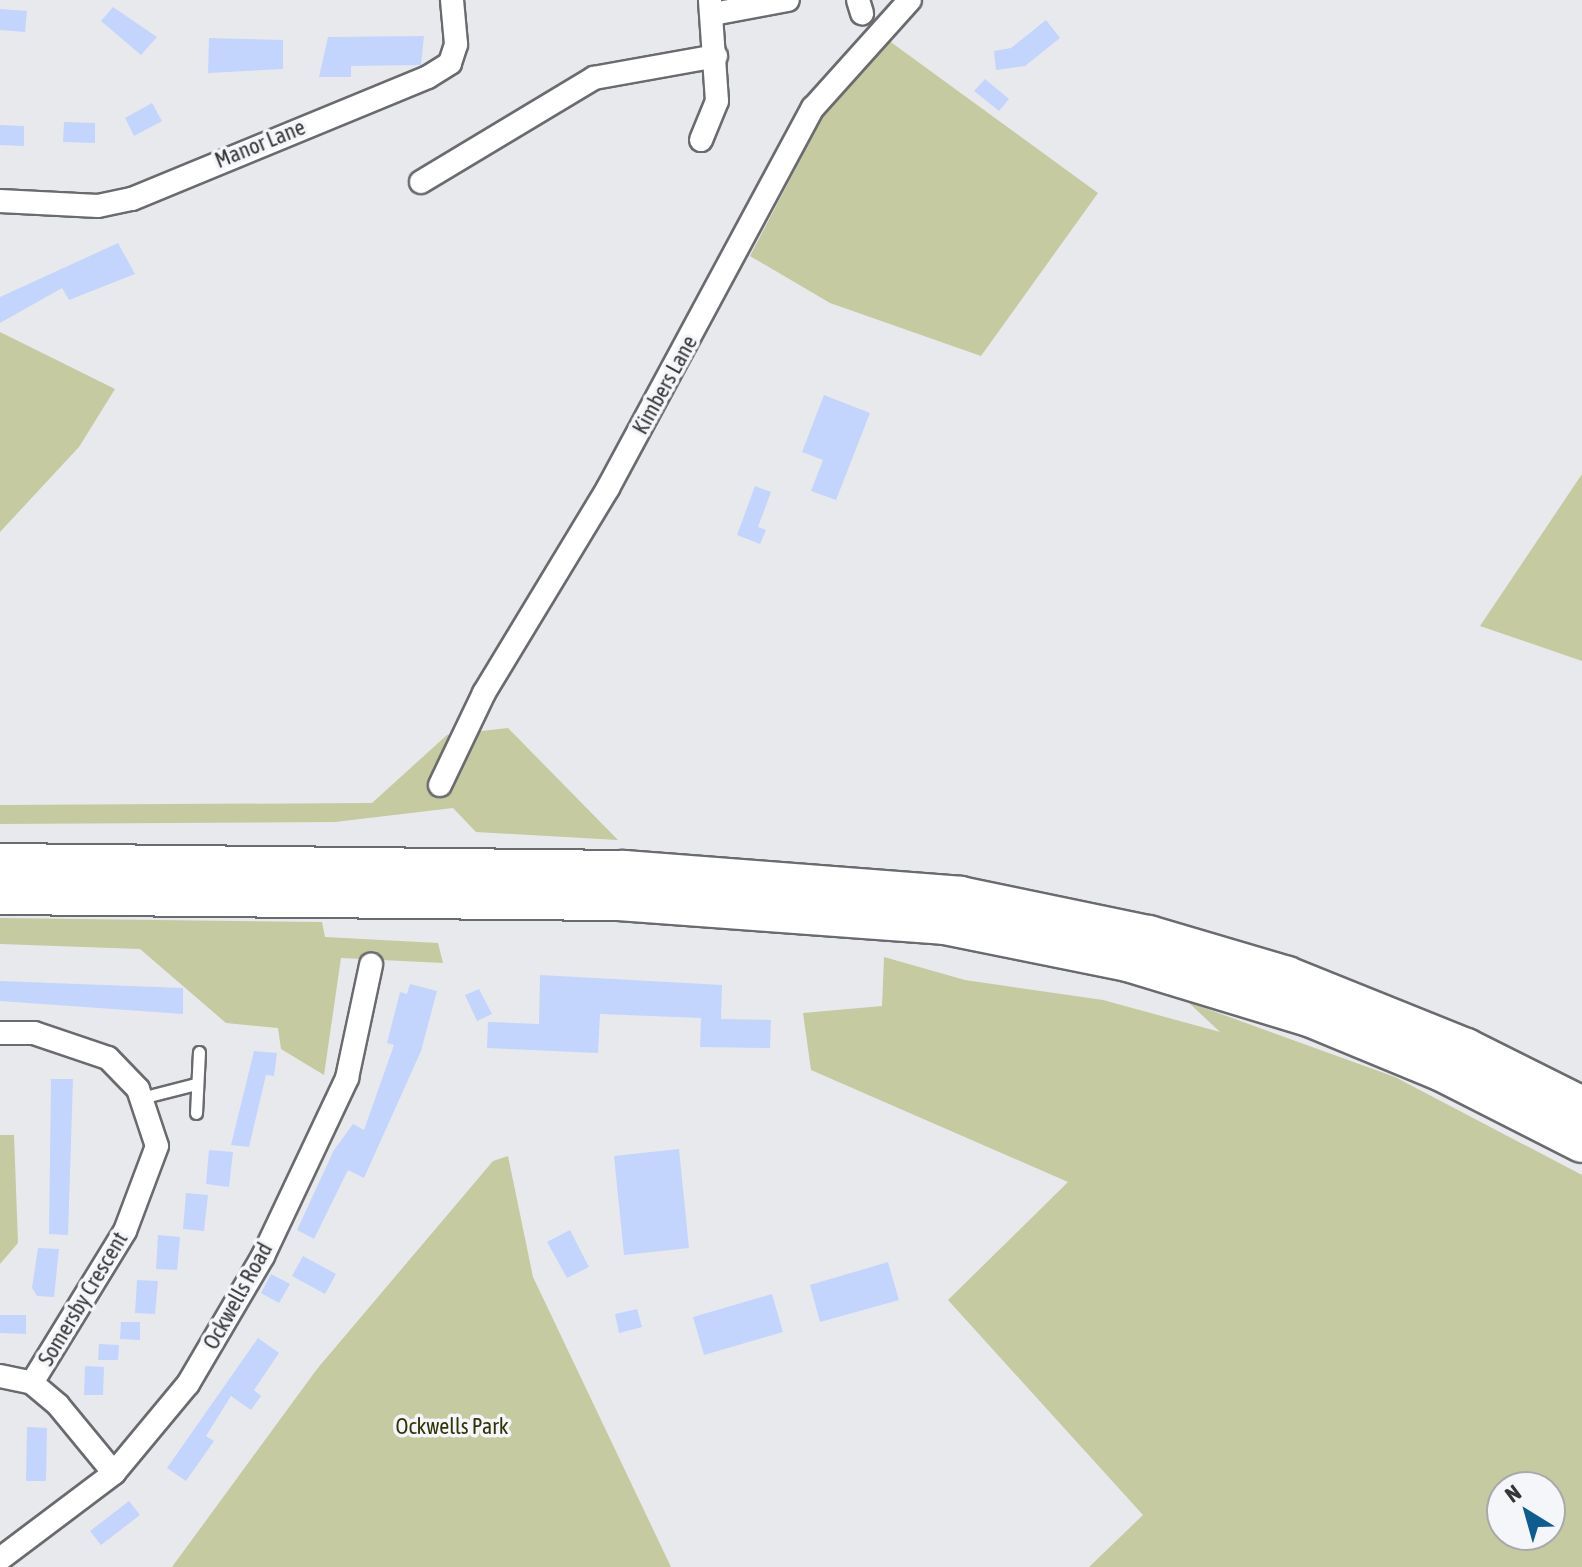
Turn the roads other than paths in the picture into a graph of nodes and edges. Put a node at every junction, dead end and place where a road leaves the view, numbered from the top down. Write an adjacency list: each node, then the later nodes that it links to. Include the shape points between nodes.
1 (452, 0): 8 (street, Manor Lane, via 456,44 450,63 428,77 132,199 98,206)
2 (788, 0): 4 (street)
3 (910, 0): 9 (street, Kimbers Lane, via 813,108 616,475 484,693)
4 (712, 7): 5 (street)
5 (716, 56): 6 (street, via 717,101); 7 (street, via 594,78)
6 (701, 140)
7 (421, 182)
8 (0, 201)
9 (440, 785)
10 (0, 863): 17 (highway, via 624,870 960,896 1133,931 1287,976 1466,1048)
11 (0, 895): 19 (highway, via 617,901 944,925 1128,962 1286,1010 1440,1071)
12 (371, 965): 22 (street, Ockwells Road, via 347,1078 263,1256 188,1384)
13 (0, 1033): 16 (street, Somersby Crescent, via 34,1033 108,1058)
14 (199, 1052): 15 (lane)
15 (196, 1084): 16 (lane); 18 (lane)
16 (141, 1098): 21 (street, Somersby Crescent, via 157,1146 125,1231)
17 (1582, 1106)
18 (196, 1113)
19 (1582, 1143)
20 (0, 1376): 21 (street)
21 (32, 1383): 22 (street)
22 (114, 1473): 23 (street, Ockwells Road)
23 (0, 1559)

